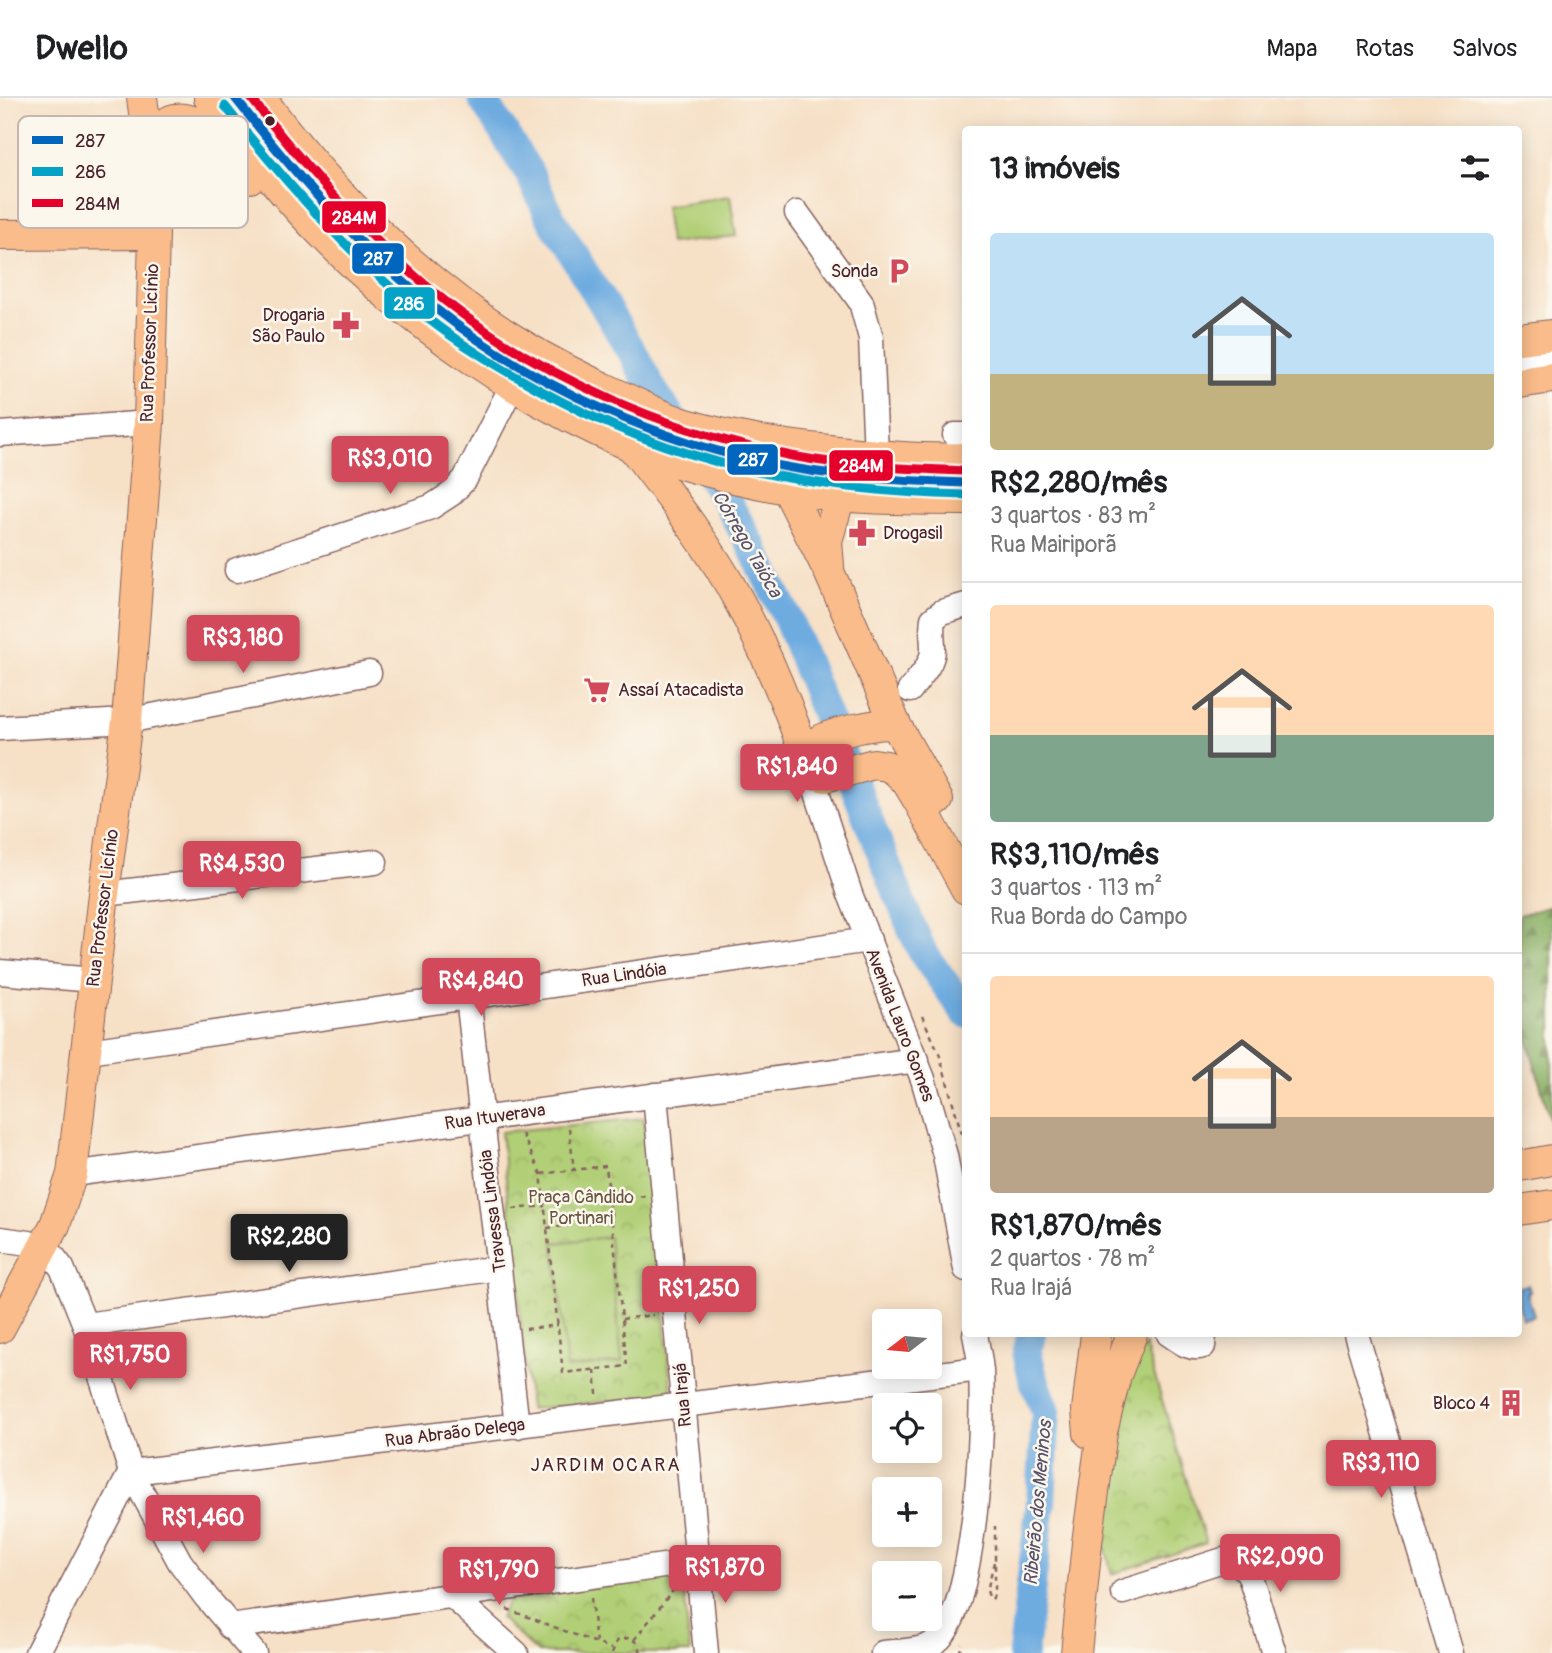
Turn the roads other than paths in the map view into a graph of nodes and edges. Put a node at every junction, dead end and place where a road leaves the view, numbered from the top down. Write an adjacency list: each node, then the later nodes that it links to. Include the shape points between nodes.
1 (142, 98): 6 (main road, Rua Professor Licínio)
2 (152, 98): 7 (main road)
3 (209, 98): 8 (main road)
4 (235, 98): 17 (street, via 280,155)
5 (261, 98): 10 (main road)
6 (144, 116)
7 (150, 116)
8 (223, 116)
9 (248, 147): 16 (main road)
10 (325, 175): 17 (street); 26 (main road, via 413,263 463,304 521,344 586,379)
11 (248, 176): 16 (main road)
12 (797, 213): 30 (street, via 861,302 871,338)
13 (154, 228): 14 (main road, Rua Professor Licínio)
14 (154, 234): 15 (main road); 25 (main road, Rua Professor Licínio)
15 (0, 235)
16 (323, 236): 24 (main road, via 426,326)
17 (364, 244): 26 (street, via 425,300 485,344 552,384)
18 (1552, 335): 19 (main road)
19 (1522, 339)
20 (1552, 359): 21 (street)
21 (1522, 363)
22 (1552, 378): 23 (main road)
23 (1522, 383)
24 (513, 384): 26 (main road, via 558,411); 35 (street, via 465,479 452,494 431,507)
25 (149, 423): 27 (street); 40 (main road, Rua Professor Licínio)
26 (648, 430): 29 (main road, via 682,423); 29 (main road, via 687,465); 43 (main road, Avenida Lauro Gomes, via 690,522 741,604)
27 (0, 433)
28 (962, 443): 30 (main road, via 920,460)
29 (723, 453): 31 (main road); 31 (main road)
30 (876, 455): 31 (main road)
31 (775, 466): 32 (street, via 836,476); 33 (main road); 36 (main road)
32 (962, 483)
33 (840, 496): 34 (main road); 36 (main road, via 827,541)
34 (962, 500)
35 (237, 570)
36 (830, 573): 41 (main road)
37 (962, 606): 39 (street, via 933,619 934,652)
38 (369, 673): 40 (street)
39 (910, 690)
40 (127, 721): 42 (street); 47 (main road, Rua Professor Licínio)
41 (896, 724): 43 (main road, via 855,730); 44 (main road)
42 (0, 728)
43 (822, 763): 46 (main road, via 892,768 907,782); 48 (street, Avenida Lauro Gomes, via 828,827)
44 (962, 842)
45 (375, 862): 47 (street)
46 (962, 882)
47 (104, 894): 50 (main road, Rua Professor Licínio)
48 (869, 940): 51 (street, Rua Lindóia); 53 (street, Avenida Lauro Gomes)
49 (0, 972): 50 (street)
50 (94, 980): 52 (main road, Rua Professor Licínio)
51 (468, 997): 52 (street, Rua Lindóia); 55 (street, Travessa Lindóia)
52 (88, 1051): 58 (main road, Rua Professor Licínio)
53 (917, 1060): 54 (street, Rua Ituverava); 62 (street, Avenida Lauro Gomes, via 945,1155)
54 (655, 1095): 55 (street, Rua Ituverava); 74 (street, Rua Irajá)
55 (482, 1119): 58 (street, Rua Ituverava); 64 (street, Travessa Lindóia)
56 (1552, 1160): 57 (main road)
57 (1522, 1165)
58 (72, 1174): 63 (main road, Rua Professor Licínio)
59 (1552, 1205): 60 (main road)
60 (1522, 1210)
61 (0, 1239): 63 (street)
62 (962, 1247)
63 (42, 1248): 65 (street, via 62,1268); 66 (main road, Rua Professor Licínio)
64 (499, 1268): 65 (street); 75 (street, Travessa Lindóia)
65 (85, 1325): 76 (street)
66 (0, 1328)
67 (976, 1337): 73 (street)
68 (1096, 1337): 77 (main road, via 1087,1410)
69 (1131, 1337): 77 (main road, via 1108,1403)
70 (1174, 1337): 71 (street, via 1198,1348 1203,1346)
71 (1204, 1337)
72 (1357, 1337): 89 (street)
73 (981, 1369): 74 (street, Rua Abraão Delega); 82 (street, via 977,1490 960,1597 945,1631)
74 (684, 1405): 75 (street, Rua Abraão Delega); 78 (street, Rua Irajá)
75 (517, 1426): 76 (street, Rua Abraão Delega)
76 (131, 1472): 81 (street, via 180,1562); 83 (street)
77 (1094, 1489): 87 (main road)
78 (699, 1561): 80 (street); 85 (street, Rua Irajá)
79 (1123, 1592): 88 (street, via 1232,1559 1241,1563 1251,1578)
80 (452, 1596): 81 (street); 84 (street)
81 (241, 1644)
82 (916, 1651): 86 (street)
83 (37, 1653)
84 (516, 1653)
85 (706, 1653)
86 (883, 1653)
87 (1076, 1653)
88 (1274, 1653)
89 (1451, 1653)

